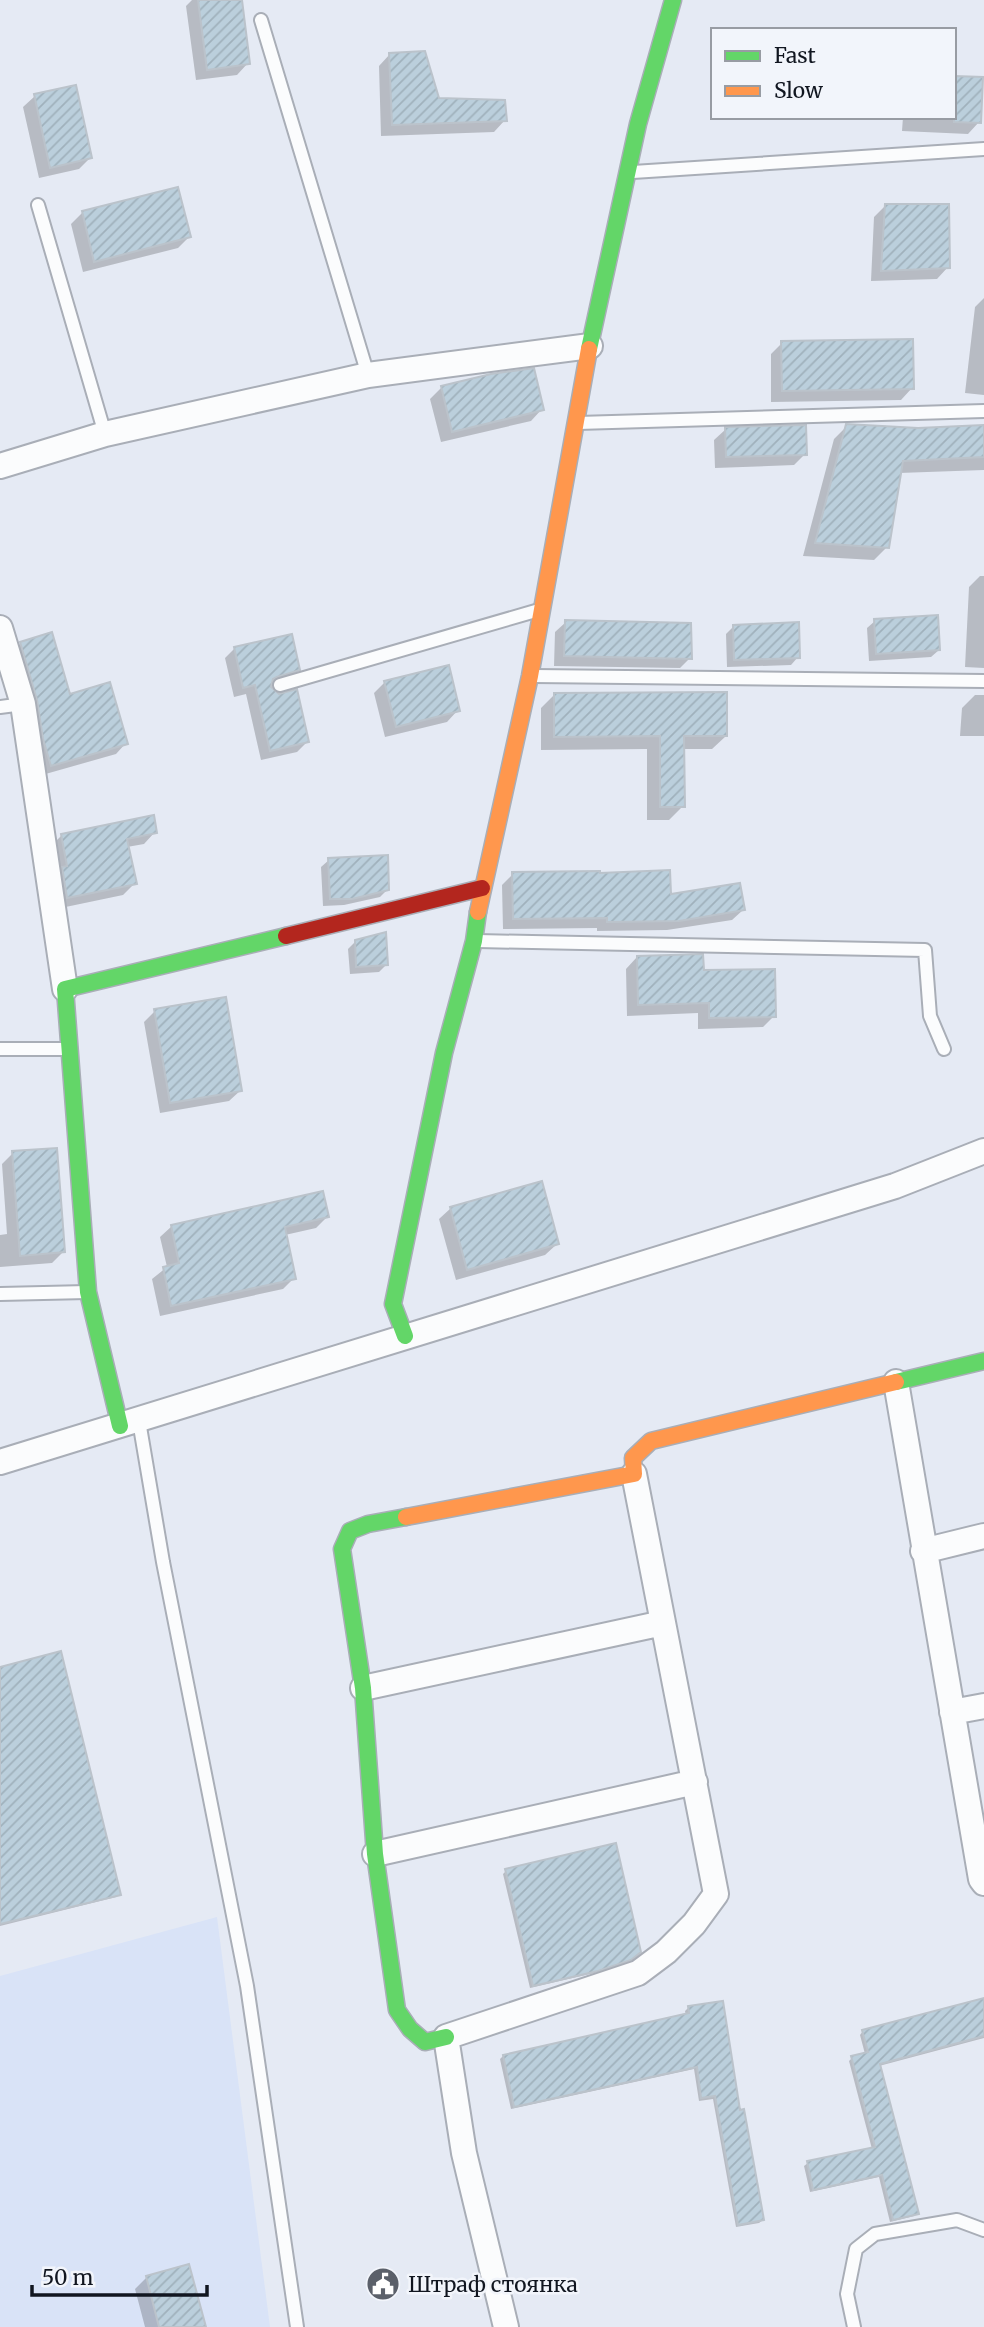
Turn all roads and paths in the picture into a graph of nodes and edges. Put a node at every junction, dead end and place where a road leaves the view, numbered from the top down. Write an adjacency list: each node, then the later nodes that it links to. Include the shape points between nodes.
1 (673, 0): 4 (street)
2 (261, 20): 7 (lane)
3 (984, 149): 4 (lane)
4 (629, 172): 6 (street)
5 (38, 205): 10 (lane)
6 (590, 346): 7 (street); 9 (street)
7 (368, 375): 10 (street)
8 (984, 411): 9 (lane)
9 (577, 423): 12 (street)
10 (106, 434): 11 (street)
11 (0, 466)
12 (543, 609): 14 (street); 16 (lane)
13 (0, 628): 17 (street)
14 (530, 676): 15 (lane); 18 (street)
15 (984, 681)
16 (281, 685)
17 (11, 706): 20 (street)
18 (482, 888): 19 (street); 20 (street)
19 (474, 941): 23 (lane, via 925,950 930,1016); 27 (street, via 444,1053 393,1304)
20 (65, 989): 22 (street)
21 (0, 1049): 22 (lane)
22 (69, 1049): 25 (street)
23 (944, 1049)
24 (984, 1151): 27 (street, via 895,1186)
25 (88, 1292): 26 (lane); 30 (street)
26 (0, 1294)
27 (405, 1336): 30 (street)
28 (984, 1361): 29 (street)
29 (896, 1382): 32 (street, via 651,1441 633,1458); 34 (street)
30 (129, 1424): 31 (street); 44 (lane, via 163,1562 247,1986)
31 (0, 1462)
32 (635, 1474): 35 (street); 36 (street, via 350,1531 342,1549)
33 (984, 1536): 34 (street)
34 (923, 1551): 38 (street)
35 (663, 1623): 36 (street); 39 (street)
36 (363, 1688): 40 (street)
37 (984, 1706): 38 (street)
38 (952, 1713): 41 (street)
39 (695, 1783): 40 (street); 42 (street, via 716,1894 694,1924 638,1973)
40 (375, 1854): 42 (street, via 397,2010 425,2042)
41 (984, 1883)
42 (446, 2037): 45 (street, via 464,2153)
43 (984, 2230): 46 (lane, via 957,2220 875,2234 856,2249 847,2294)
44 (297, 2327)
45 (506, 2327)
46 (854, 2327)

